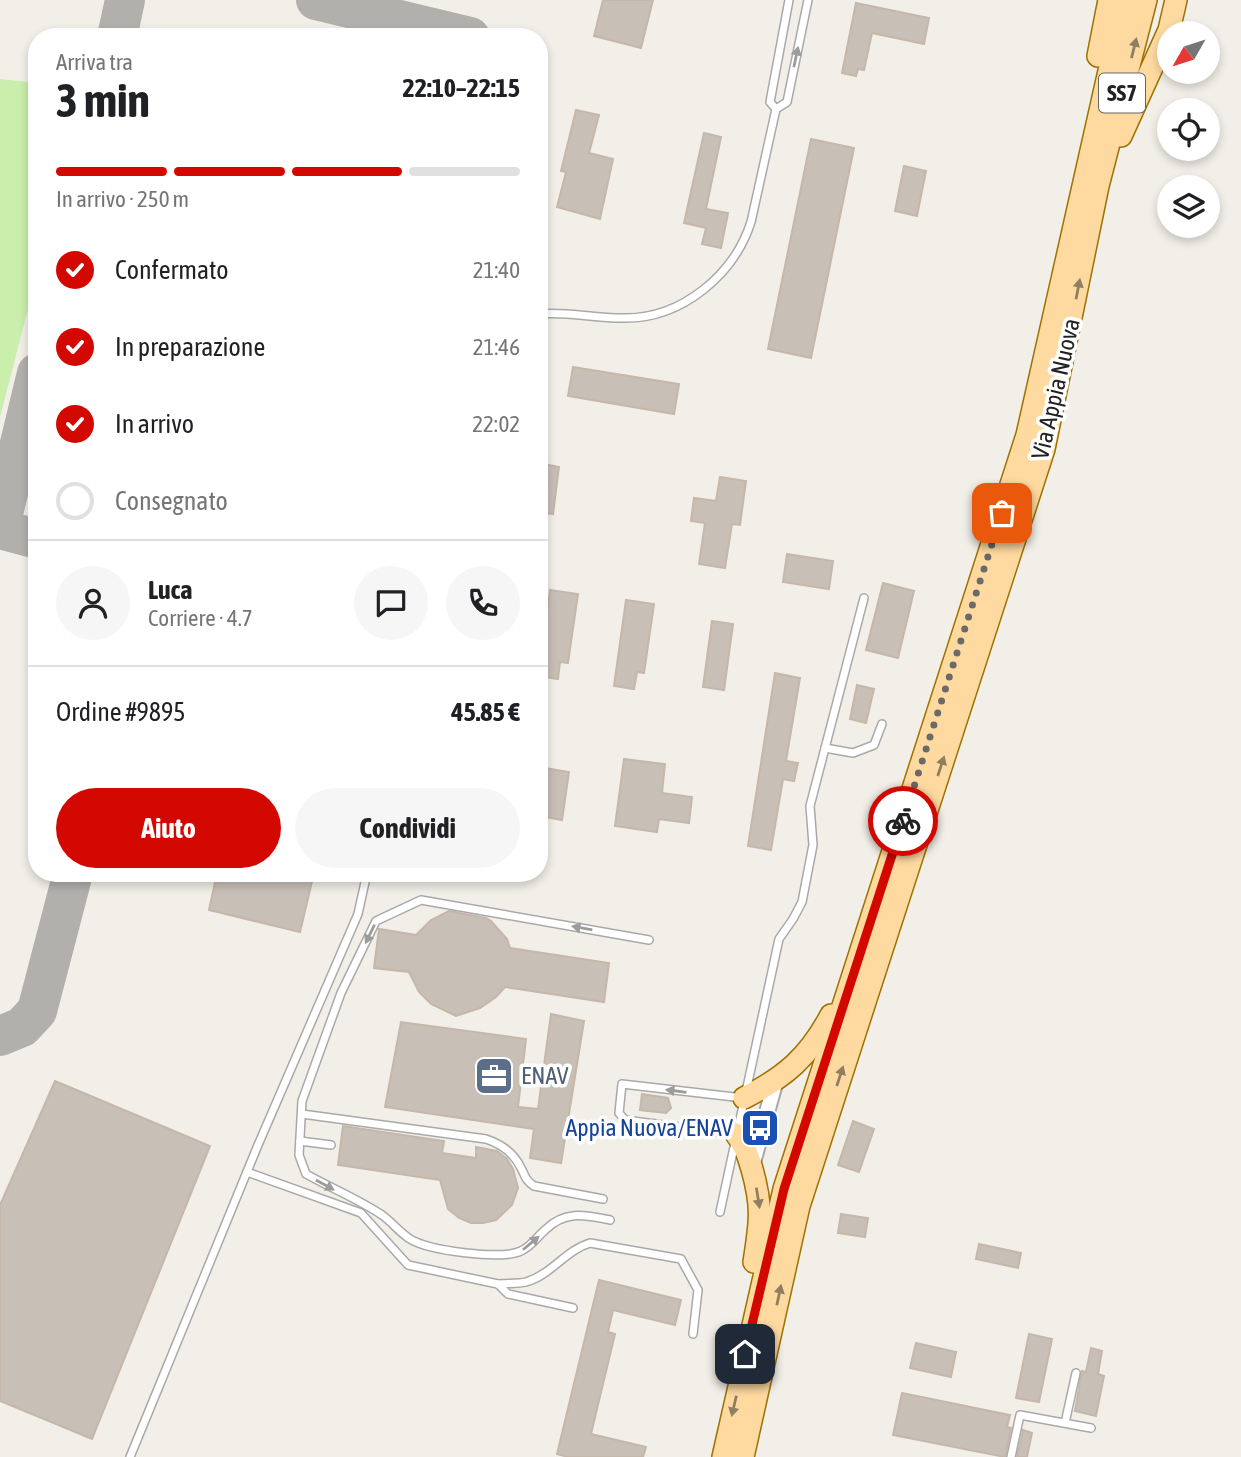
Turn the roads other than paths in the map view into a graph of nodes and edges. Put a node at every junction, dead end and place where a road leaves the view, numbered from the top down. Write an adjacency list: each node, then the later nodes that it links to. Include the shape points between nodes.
1 (789, 0): 7 (lane, via 770,102)
2 (808, 0): 7 (lane, one-way to 2, via 787,102)
3 (1109, 0): 8 (main road, via 1098,52)
4 (1125, 0): 8 (main road, Via Appia Nuova / SS7)
5 (1146, 0): 9 (main road, Via Appia Nuova / SS7, one-way to 5)
6 (1176, 0): 9 (main road, via 1170,30)
7 (776, 109): 10 (lane, via 745,239 713,281 678,307 657,315)
8 (1088, 166): 16 (main road, Via Appia Nuova / SS7, via 1027,435)
9 (1098, 186): 37 (main road, Via Appia Nuova / SS7, one-way to 9, via 799,1206 1044,449)
10 (548, 314)
11 (864, 598): 13 (lane)
12 (882, 724): 13 (lane, via 874,746 853,753)
13 (825, 748): 18 (lane, via 810,806 813,845 802,902 779,939)
14 (365, 882): 24 (lane, via 358,914)
15 (649, 940): 19 (lane, one-way to 19, via 421,900 376,922 341,993 302,1101)
16 (858, 960): 17 (main road, via 818,1038 802,1061); 31 (main road, Via Appia Nuova / SS7, via 784,1189)
17 (776, 1080): 18 (main road); 23 (street)
18 (744, 1098): 20 (lane); 20 (lane, one-way to 20, via 622,1084 619,1113 625,1120)
19 (302, 1114): 21 (lane); 25 (lane, via 486,1139 501,1144 534,1186)
20 (736, 1134): 23 (main road); 26 (lane)
21 (300, 1141): 22 (lane); 27 (lane, one-way to 27, via 306,1174 382,1215 423,1245 502,1255 535,1242 566,1216)
22 (331, 1145)
23 (751, 1168): 31 (main road, one-way to 31, via 760,1207)
24 (247, 1172): 28 (lane, via 361,1213 408,1265); 35 (lane)
25 (603, 1199)
26 (720, 1212)
27 (610, 1220)
28 (498, 1284): 29 (lane, via 508,1294); 30 (lane, via 527,1282 590,1243 681,1259 698,1290)
29 (573, 1308)
30 (693, 1334)
31 (745, 1354): 36 (main road, Via Appia Nuova / SS7, one-way to 36)
32 (1076, 1373): 33 (lane)
33 (1065, 1423): 34 (lane); 38 (lane, via 1020,1415)
34 (1091, 1428)
35 (130, 1457)
36 (723, 1457)
37 (743, 1457)
38 (1011, 1457)

